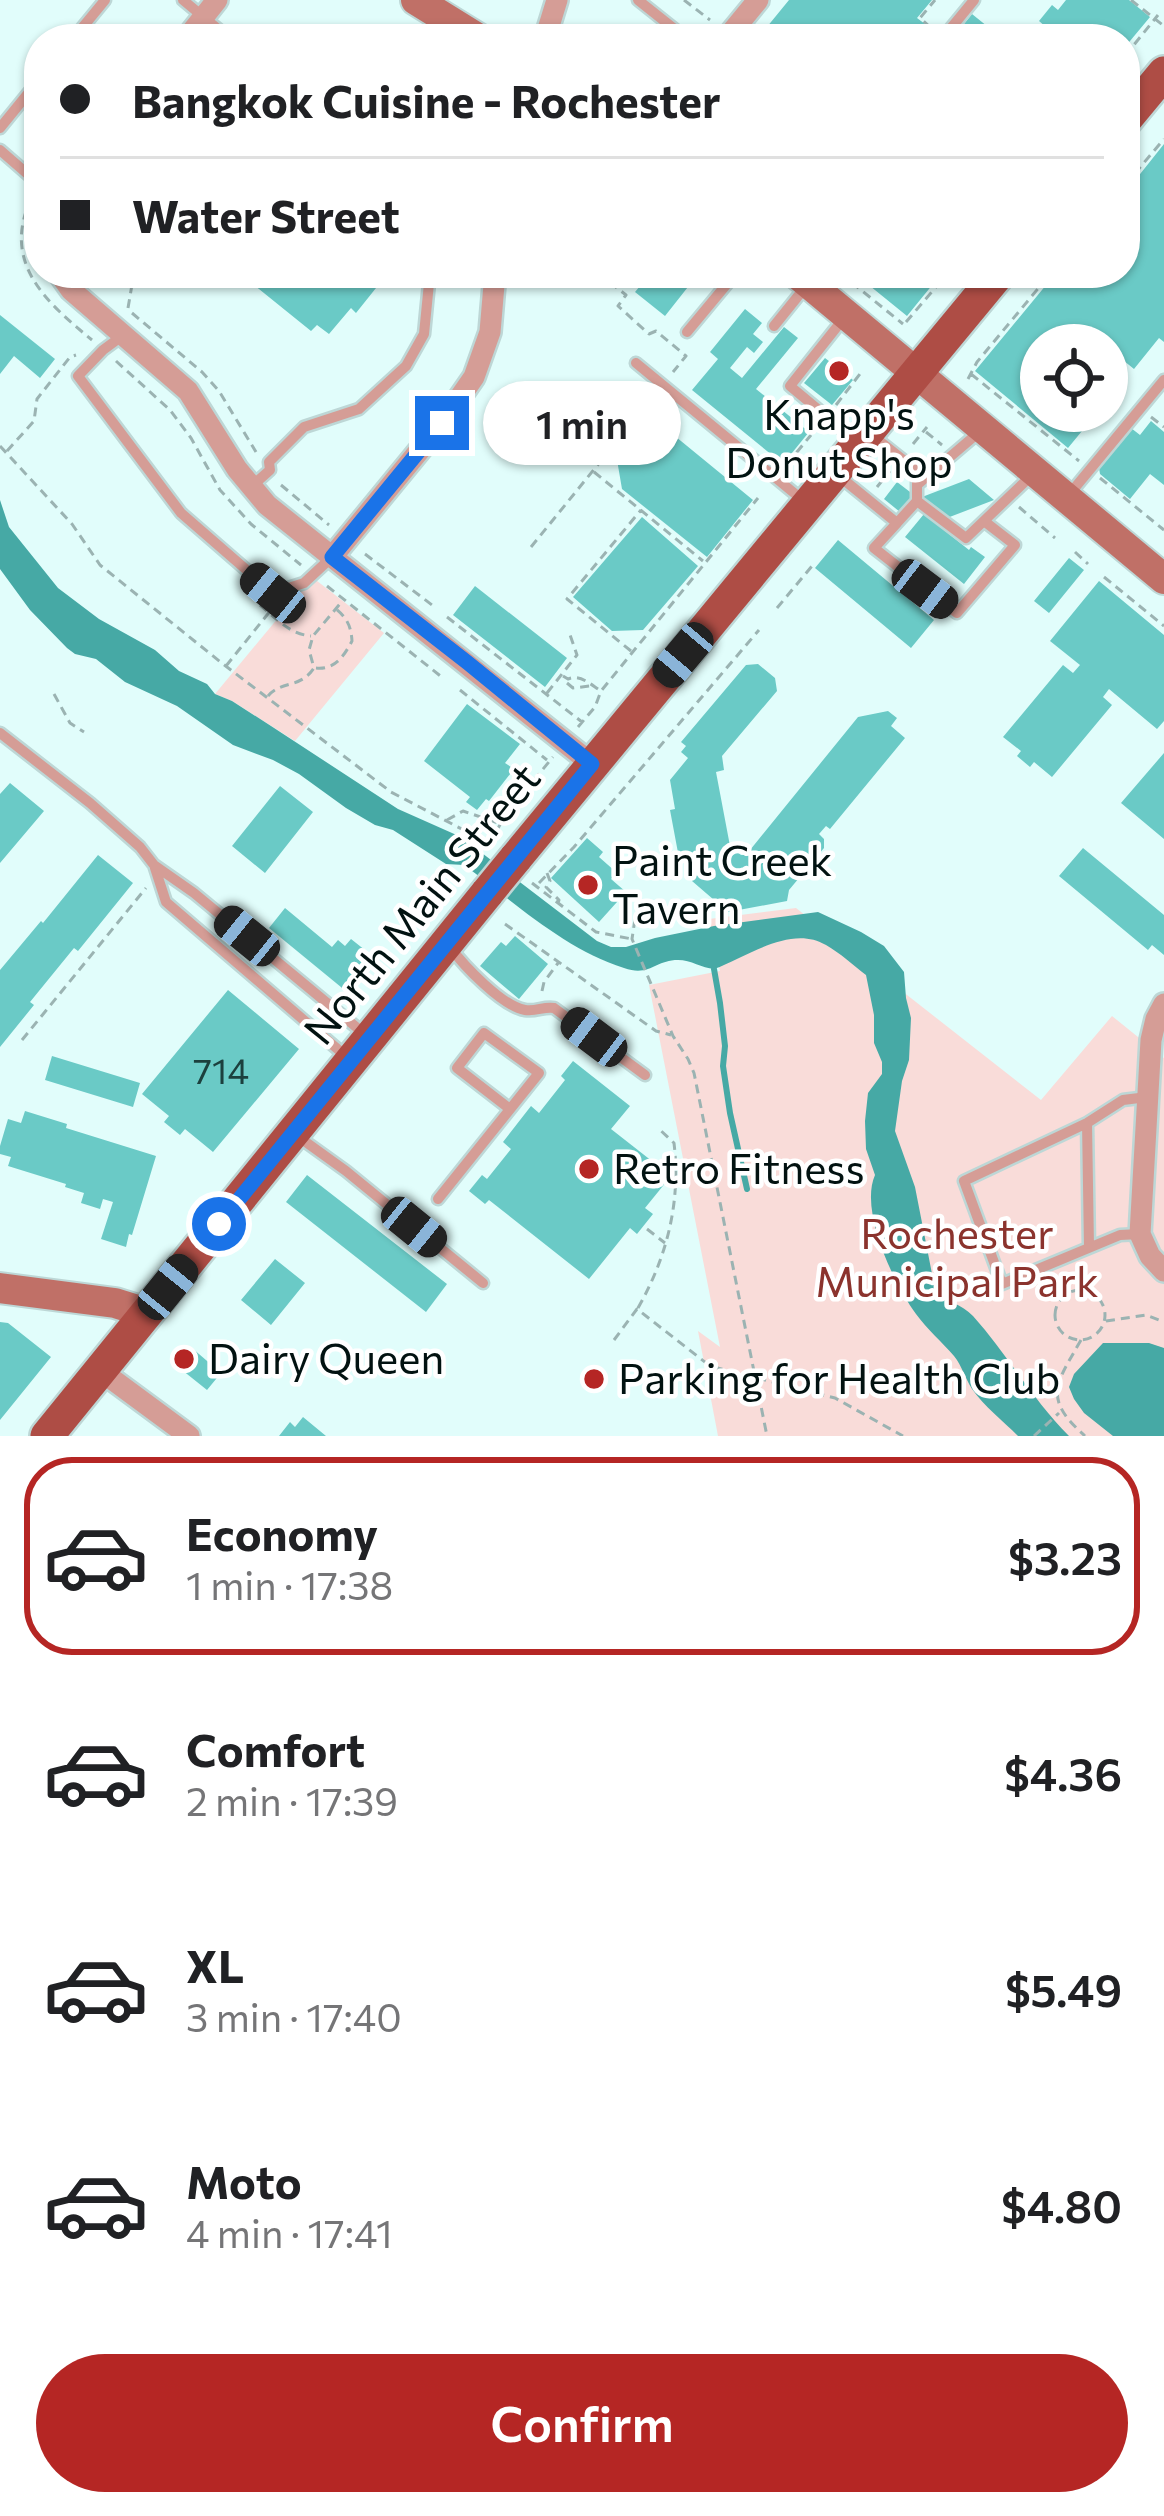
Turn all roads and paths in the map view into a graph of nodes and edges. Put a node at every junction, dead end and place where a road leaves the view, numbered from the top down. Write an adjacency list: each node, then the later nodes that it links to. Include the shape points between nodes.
1 (104, 0): 13 (lane)
2 (183, 0): 10 (lane)
3 (416, 0): 14 (main road)
4 (638, 0): 15 (lane)
5 (684, 0): 12 (path)
6 (758, 0): 16 (street)
7 (935, 0): 17 (path, via 920,18)
8 (974, 0): 18 (lane)
9 (1131, 0): 11 (path)
10 (210, 9)
11 (1156, 17): 19 (path); 20 (path)
12 (710, 20)
13 (85, 24)
14 (455, 24)
15 (668, 24)
16 (738, 24)
17 (927, 24)
18 (954, 24)
19 (1164, 26)
20 (1140, 37)
21 (1164, 73): 23 (main road)
22 (24, 98): 24 (lane)
23 (1140, 102)
24 (0, 128)
25 (1164, 139): 27 (path)
26 (0, 150): 28 (lane)
27 (1140, 167)
28 (24, 177)
29 (24, 206): 30 (path)
30 (16, 223)
31 (29, 288): 58 (path, via 96,343)
32 (70, 288): 51 (street)
33 (132, 288): 44 (path)
34 (429, 288): 79 (lane, via 424,334 406,366 359,409 304,427)
35 (494, 288): 95 (street, via 474,377)
36 (617, 288): 60 (path, via 626,295 618,306 686,356)
37 (724, 288): 49 (lane)
38 (797, 288): 47 (lane)
39 (815, 288): 45 (main road)
40 (860, 288): 46 (path)
41 (935, 288): 46 (path)
42 (987, 288): 57 (main road, North Main Street)
43 (1039, 288): 54 (path)
44 (128, 310)
45 (847, 314): 57 (main road); 66 (lane, via 790,386)
46 (905, 322): 48 (path); 50 (path)
47 (774, 326)
48 (920, 328)
49 (687, 332)
50 (895, 332)
51 (123, 335): 79 (street, via 188,391); 95 (lane, via 78,376 181,513 273,593 304,583)
52 (965, 360): 54 (path)
53 (636, 363): 60 (lane)
54 (974, 366): 73 (path, via 969,377)
55 (47, 368): 58 (path)
56 (863, 370): 61 (path)
57 (915, 374): 64 (main road); 66 (main road, North Main Street)
58 (56, 375): 70 (path, via 37,399 34,421)
59 (1164, 380): 73 (lane)
60 (662, 385): 74 (path); 84 (lane)
61 (835, 407)
62 (1149, 416): 63 (path)
63 (1164, 426)
64 (982, 430): 76 (main road); 78 (lane)
65 (812, 434): 71 (path)
66 (863, 437): 75 (main road, North Main Street); 78 (lane, via 917,470)
67 (0, 446): 70 (path)
68 (942, 446): 69 (path, via 923,430)
69 (908, 450)
70 (6, 452): 114 (path, via 100,565)
71 (786, 465)
72 (893, 467): 80 (path)
73 (1090, 470): 82 (lane); 90 (path)
74 (592, 471): 86 (path); 92 (path)
75 (834, 472): 84 (main road, North Main Street); 88 (lane)
76 (1034, 472): 82 (main road); 87 (lane)
77 (280, 484): 89 (path)
78 (917, 485): 83 (lane)
79 (250, 487): 95 (street)
80 (872, 493)
81 (758, 498): 96 (path)
82 (1066, 499): 100 (main road)
83 (917, 501): 87 (lane, via 966,538); 88 (lane)
84 (808, 504): 128 (main road, North Main Street)
85 (1018, 506): 91 (path)
86 (641, 510): 96 (path); 112 (path, via 567,599)
87 (984, 521): 88 (lane, via 1015,545 957,613 874,548)
88 (897, 523)
89 (335, 530)
90 (1164, 530)
91 (1055, 538)
92 (531, 547)
93 (359, 549): 103 (path)
94 (1075, 553): 97 (path)
95 (332, 557): 128 (street)
96 (705, 563): 112 (path)
97 (1088, 564)
98 (812, 566): 104 (path)
99 (1104, 577): 108 (path)
100 (1164, 579)
101 (344, 599): 105 (path)
102 (260, 605): 106 (path)
103 (432, 605)
104 (777, 608)
105 (336, 609): 111 (path); 115 (path, via 352,641 335,664)
106 (271, 610): 111 (path, via 299,635); 114 (path)
107 (447, 617): 122 (path)
108 (1164, 626)
109 (759, 630): 133 (path)
110 (569, 632): 116 (path, via 578,655)
111 (313, 636): 115 (path)
112 (633, 652): 113 (path)
113 (627, 658)
114 (226, 666): 123 (path)
115 (314, 668): 123 (path)
116 (562, 674): 117 (path); 122 (path)
117 (568, 679): 118 (path); 118 (path, via 573,688)
118 (592, 686): 120 (path)
119 (460, 690): 127 (path)
120 (601, 691)
121 (54, 694): 125 (path)
122 (546, 694): 124 (path)
123 (266, 698): 129 (path, via 391,792)
124 (582, 722)
125 (84, 732)
126 (0, 733): 131 (lane)
127 (549, 761)
128 (592, 764): 132 (main road, North Main Street)
129 (446, 822): 130 (path, via 463,811); 132 (path)
130 (500, 824)
131 (154, 865): 145 (lane); 145 (lane, via 166,902)
132 (518, 868): 133 (path); 135 (path); 139 (main road, North Main Street, bridge)
133 (547, 873): 135 (path, via 545,887)
134 (148, 886): 144 (path)
135 (557, 905): 138 (path, via 596,932)
136 (635, 919): 138 (path)
137 (506, 925): 140 (path)
138 (632, 939): 143 (path)
139 (448, 944): 142 (lane, via 467,970 514,1005); 145 (main road, North Main Street)
140 (559, 962): 142 (path, via 544,982); 143 (path)
141 (1164, 1004): 147 (street, via 1151,1040)
142 (547, 1006): 146 (lane)
143 (673, 1036): 167 (path, via 694,1072)
144 (22, 1040)
145 (361, 1050): 151 (main road, North Main Street)
146 (646, 1075)
147 (1147, 1097): 149 (lane, via 1123,1100); 154 (street)
148 (510, 1109): 148 (lane, via 539,1073 484,1033 457,1068); 152 (lane)
149 (1087, 1123): 156 (lane); 156 (lane, via 964,1180 1002,1284)
150 (658, 1128): 155 (path, via 674,1144 677,1168)
151 (293, 1133): 158 (lane); 161 (main road, North Main Street)
152 (438, 1199)
153 (647, 1229): 155 (path)
154 (1140, 1234): 156 (lane); 157 (street)
155 (667, 1244): 160 (path)
156 (1089, 1247)
157 (1164, 1270)
158 (482, 1283)
159 (0, 1288): 161 (main road)
160 (637, 1309): 164 (path); 167 (path, via 710,1366)
161 (148, 1313): 166 (main road, North Main Street)
162 (1104, 1322): 163 (path, via 1146,1315); 165 (path); 165 (path, via 1096,1295 1064,1295 1057,1326)
163 (1164, 1322)
164 (614, 1340)
165 (1081, 1340): 168 (path, via 1060,1377)
166 (101, 1371): 169 (main road, North Main Street); 170 (street)
167 (756, 1376): 171 (path); 172 (path, via 835,1398)
168 (1061, 1410): 173 (path); 174 (path)
169 (47, 1436)
170 (189, 1436)
171 (767, 1436)
172 (903, 1436)
173 (1034, 1436)
174 (1085, 1436)

